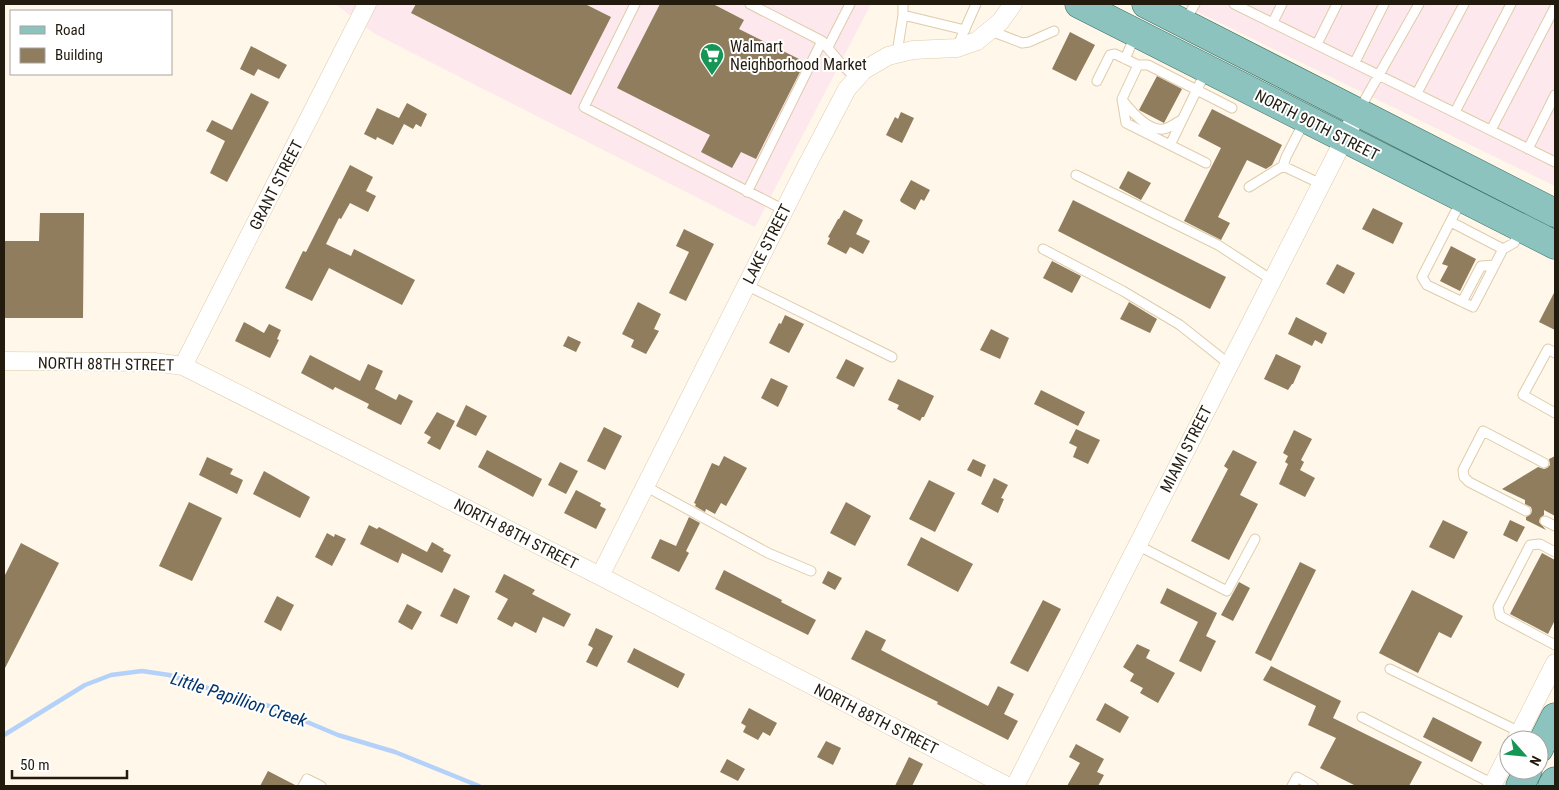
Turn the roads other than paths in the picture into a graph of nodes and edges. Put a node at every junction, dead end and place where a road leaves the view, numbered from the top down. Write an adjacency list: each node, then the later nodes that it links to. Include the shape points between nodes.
1 (368, 4): 68 (street, GRANT STREET)
2 (635, 4): 54 (lane, via 584,108)
3 (750, 4): 25 (lane)
4 (850, 4): 25 (lane)
5 (903, 4): 19 (lane)
6 (976, 4): 21 (lane)
7 (1013, 4): 22 (street, LAKE STREET)
8 (1079, 4): 24 (main road, NORTH 90TH STREET)
9 (1146, 4): 18 (main road, NORTH 90TH STREET)
10 (1234, 4): 20 (lane)
11 (1282, 4): 20 (lane)
12 (1336, 4): 26 (lane)
13 (1384, 4): 30 (lane)
14 (1419, 4): 32 (lane)
15 (1464, 4): 36 (lane)
16 (1511, 4): 41 (lane)
17 (1555, 7): 44 (lane)
18 (1190, 13): 40 (main road, NORTH 90TH STREET)
19 (903, 15): 21 (lane); 28 (lane)
20 (1273, 22): 26 (lane)
21 (965, 30): 27 (lane)
22 (991, 31): 23 (lane, via 1022,43); 27 (street, LAKE STREET)
23 (1054, 31)
24 (1136, 34): 29 (lane); 34 (main road, NORTH 90TH STREET)
25 (825, 44): 33 (lane); 54 (lane)
26 (1317, 44): 30 (lane)
27 (957, 48): 28 (street, LAKE STREET)
28 (897, 53): 33 (street, LAKE STREET, via 878,61)
29 (1125, 59): 31 (lane); 35 (lane, via 1110,55)
30 (1355, 62): 32 (lane)
31 (1138, 66): 34 (lane, via 1148,65); 38 (lane)
32 (1380, 74): 36 (lane); 40 (lane)
33 (856, 78): 55 (street, LAKE STREET, via 837,106)
34 (1202, 79): 39 (lane); 42 (lane); 43 (main road, NORTH 90TH STREET)
35 (1097, 81)
36 (1417, 93): 41 (lane)
37 (1555, 95): 47 (lane)
38 (1122, 99): 42 (lane, via 1136,118 1154,127 1163,130); 46 (lane, via 1126,123)
39 (1232, 108)
40 (1358, 112): 45 (street, MIAMI STREET); 57 (main road, NORTH 90TH STREET)
41 (1454, 112): 44 (lane)
42 (1181, 120): 46 (lane)
43 (1306, 120): 45 (main road, NORTH 90TH STREET); 50 (lane)
44 (1491, 130): 47 (lane)
45 (1345, 138): 52 (street, MIAMI STREET); 56 (main road, NORTH 90TH STREET)
46 (1170, 144): 49 (lane)
47 (1528, 148): 48 (lane)
48 (1555, 162)
49 (1206, 163)
50 (1283, 166): 52 (lane); 53 (lane)
51 (1076, 175): 62 (lane, via 1218,245)
52 (1320, 184): 62 (street, MIAMI STREET)
53 (1249, 187)
54 (746, 192): 55 (lane)
55 (784, 210): 63 (street, LAKE STREET)
56 (1457, 210): 58 (main road, NORTH 90TH STREET); 61 (lane); 61 (lane, via 1422,277 1427,285 1462,302 1480,266 1495,264)
57 (1555, 213)
58 (1521, 228): 59 (main road, NORTH 90TH STREET); 61 (lane, via 1514,243)
59 (1555, 245)
60 (1043, 249): 67 (lane, via 1123,290 1180,325)
61 (1503, 249)
62 (1272, 280): 67 (street, MIAMI STREET)
63 (746, 285): 65 (lane); 71 (street, LAKE STREET)
64 (1555, 353): 69 (lane, via 1548,349 1523,395)
65 (892, 357)
66 (4, 361): 68 (street, NORTH 88TH STREET, via 154,362)
67 (1229, 364): 76 (street, MIAMI STREET)
68 (183, 366): 79 (street, NORTH 88TH STREET)
69 (1555, 413)
70 (1544, 463): 72 (lane, via 1483,431 1463,470 1469,482)
71 (645, 486): 78 (lane, via 768,553); 79 (street, LAKE STREET)
72 (1526, 511)
73 (1545, 521): 74 (lane)
74 (1555, 526)
75 (1255, 539): 76 (lane, via 1228,591)
76 (1137, 545): 94 (street, MIAMI STREET)
77 (1555, 552): 80 (lane, via 1540,544 1530,545 1498,607 1500,616)
78 (811, 571)
79 (600, 576): 93 (street, NORTH 88TH STREET)
80 (1555, 644)
81 (1555, 663): 86 (street)
82 (1390, 669): 85 (lane)
83 (1362, 717): 90 (lane)
84 (1555, 717): 87 (main road)
85 (1506, 730)
86 (1529, 730)
87 (1538, 730)
88 (1499, 773): 90 (street)
89 (1555, 781): 97 (main road)
90 (1493, 785)
91 (303, 786): 92 (lane, via 307,779)
92 (321, 786)
93 (1007, 786)
94 (1015, 786)
95 (1292, 786): 96 (lane, via 1296,777)
96 (1313, 786)
97 (1552, 786)

